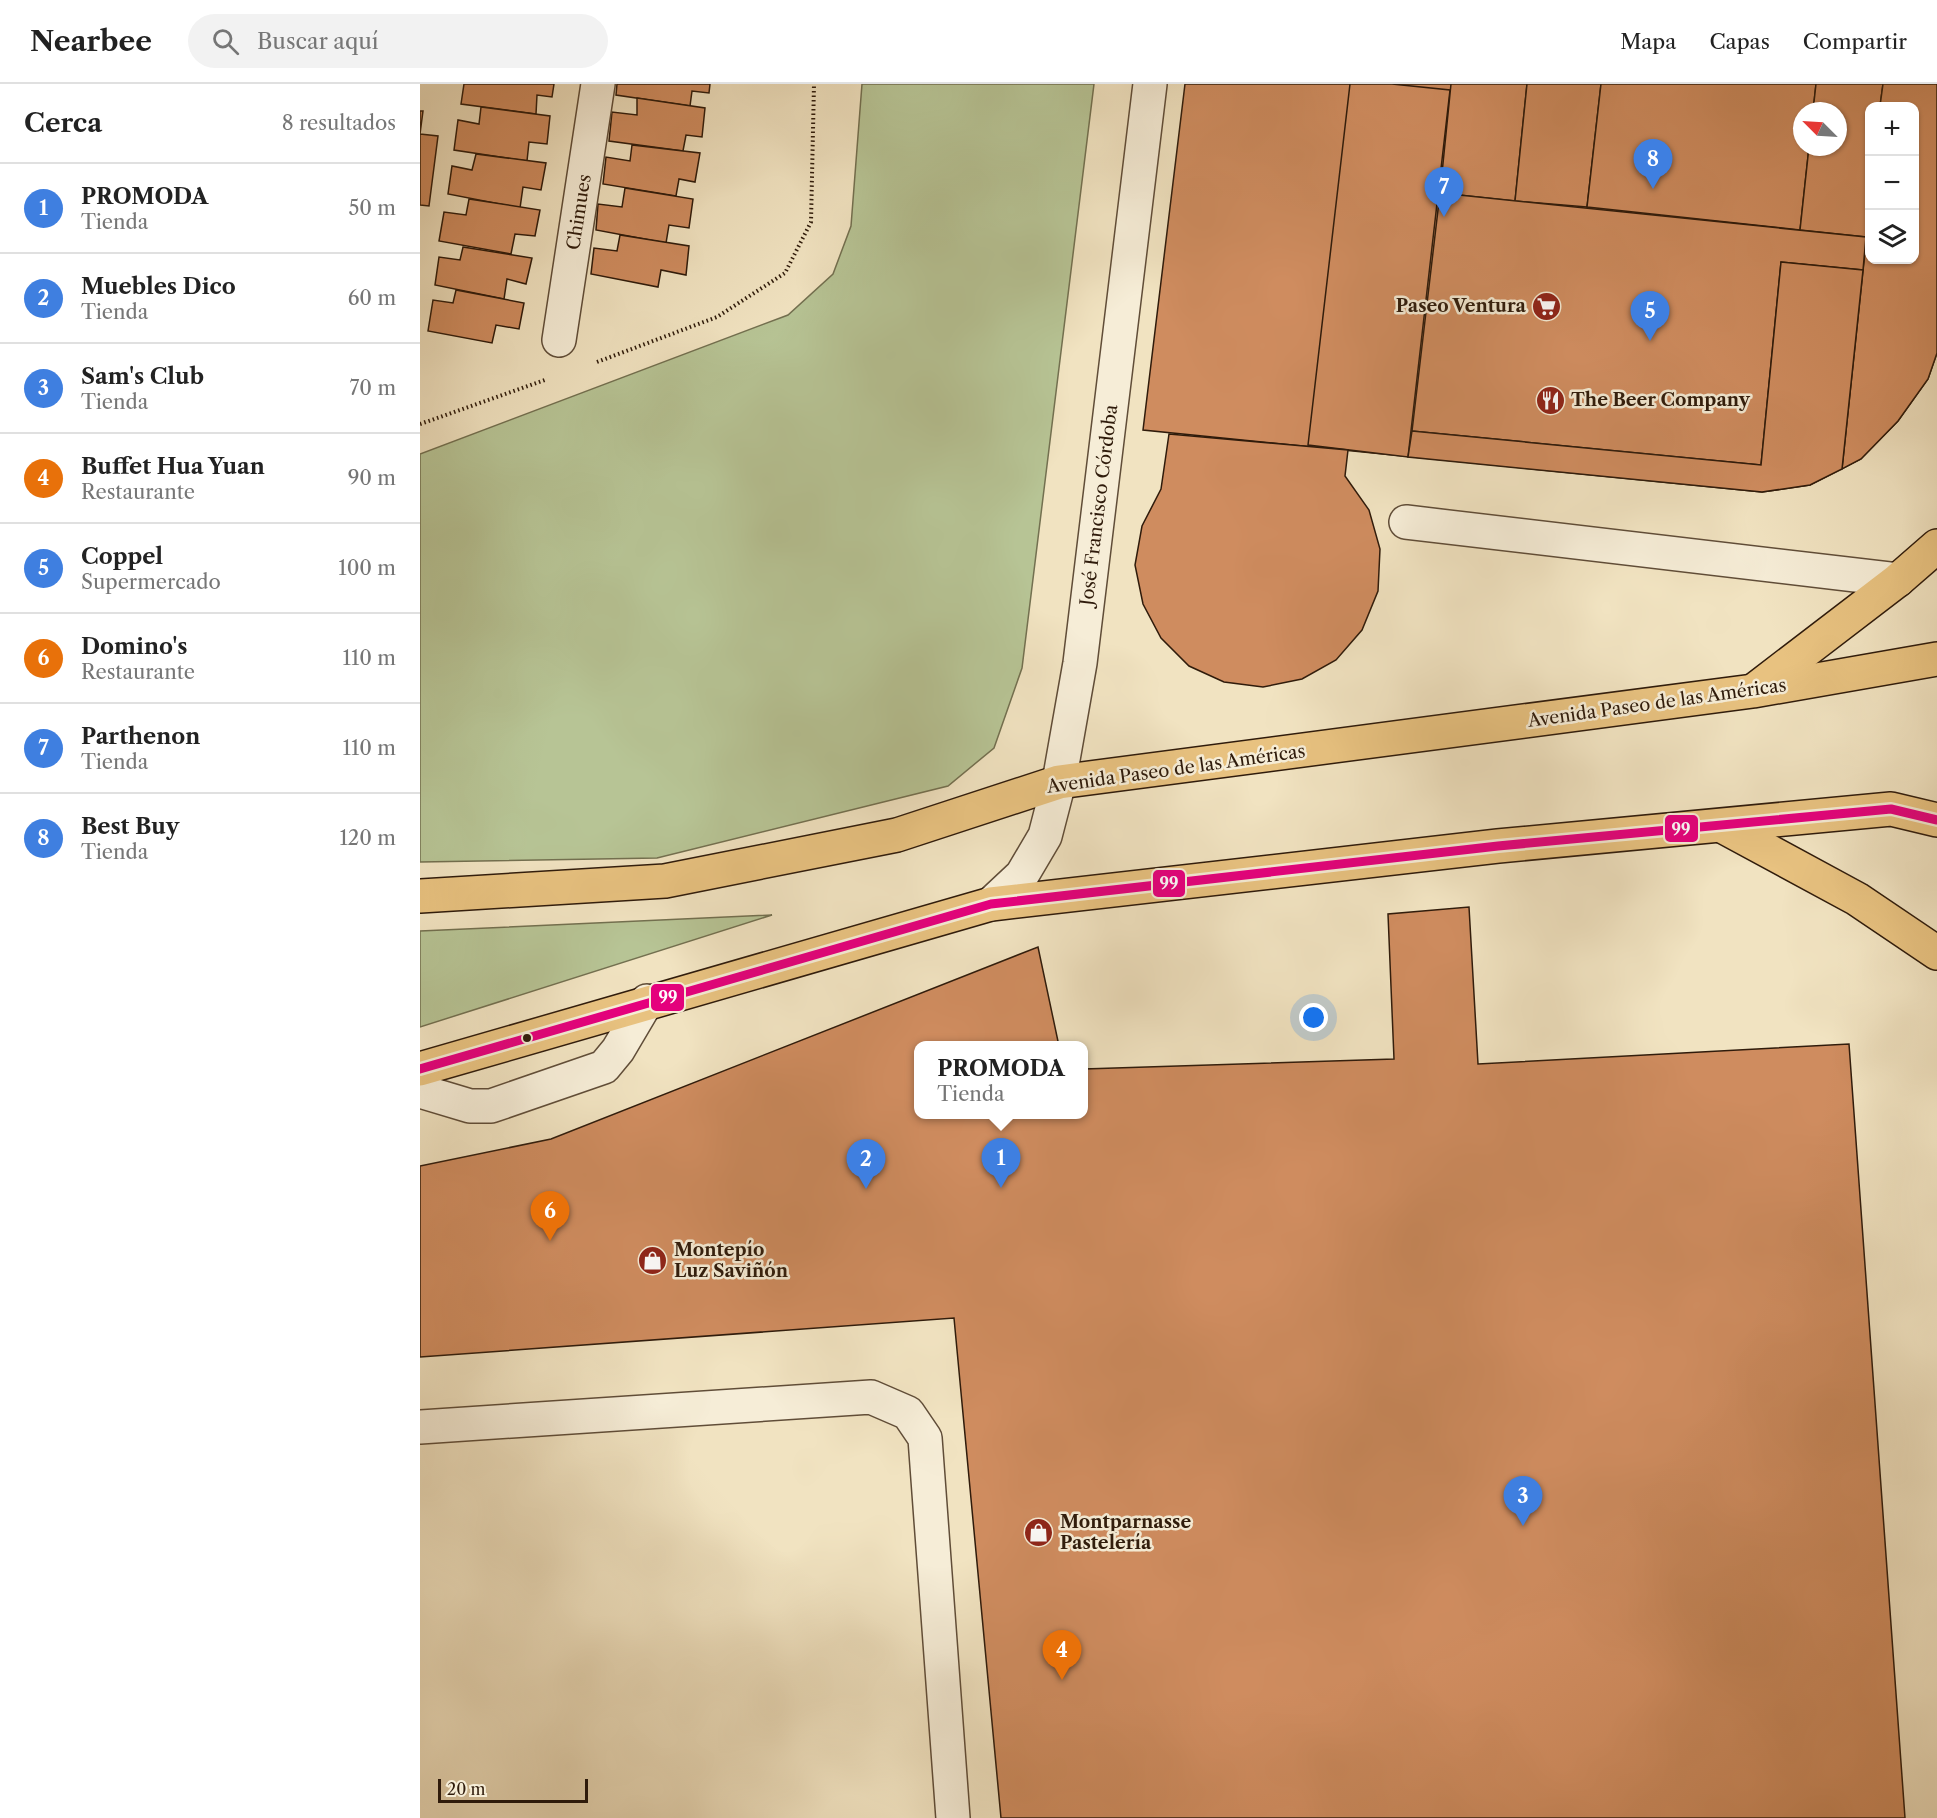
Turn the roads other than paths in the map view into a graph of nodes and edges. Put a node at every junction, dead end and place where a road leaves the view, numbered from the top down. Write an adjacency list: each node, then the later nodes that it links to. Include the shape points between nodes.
1 (598, 84): 3 (street, Chimues)
2 (1150, 84): 9 (street, José Francisco Córdoba, via 1080,663)
3 (559, 340)
4 (1406, 522): 6 (street)
5 (1937, 546): 6 (main road)
6 (1898, 580): 8 (main road)
7 (1937, 659): 8 (main road, Avenida Paseo de las Américas)
8 (1753, 691): 9 (main road, Avenida Paseo de las Américas)
9 (1059, 782): 12 (main road, Avenida Paseo de las Américas, via 897,835 665,881); 13 (street, José Francisco Córdoba, via 1045,836 1022,875)
10 (1937, 820): 11 (main road, via 1891,809)
11 (1722, 826): 13 (main road, via 1498,846); 14 (main road, via 1857,899)
12 (420, 896)
13 (991, 904): 15 (main road)
14 (1937, 953)
15 (647, 1001): 16 (main road); 17 (street, via 604,1067 491,1106 470,1106)
16 (420, 1069)
17 (420, 1091)
18 (420, 1427): 19 (street, via 871,1397 908,1413 925,1438)
19 (953, 1818)

